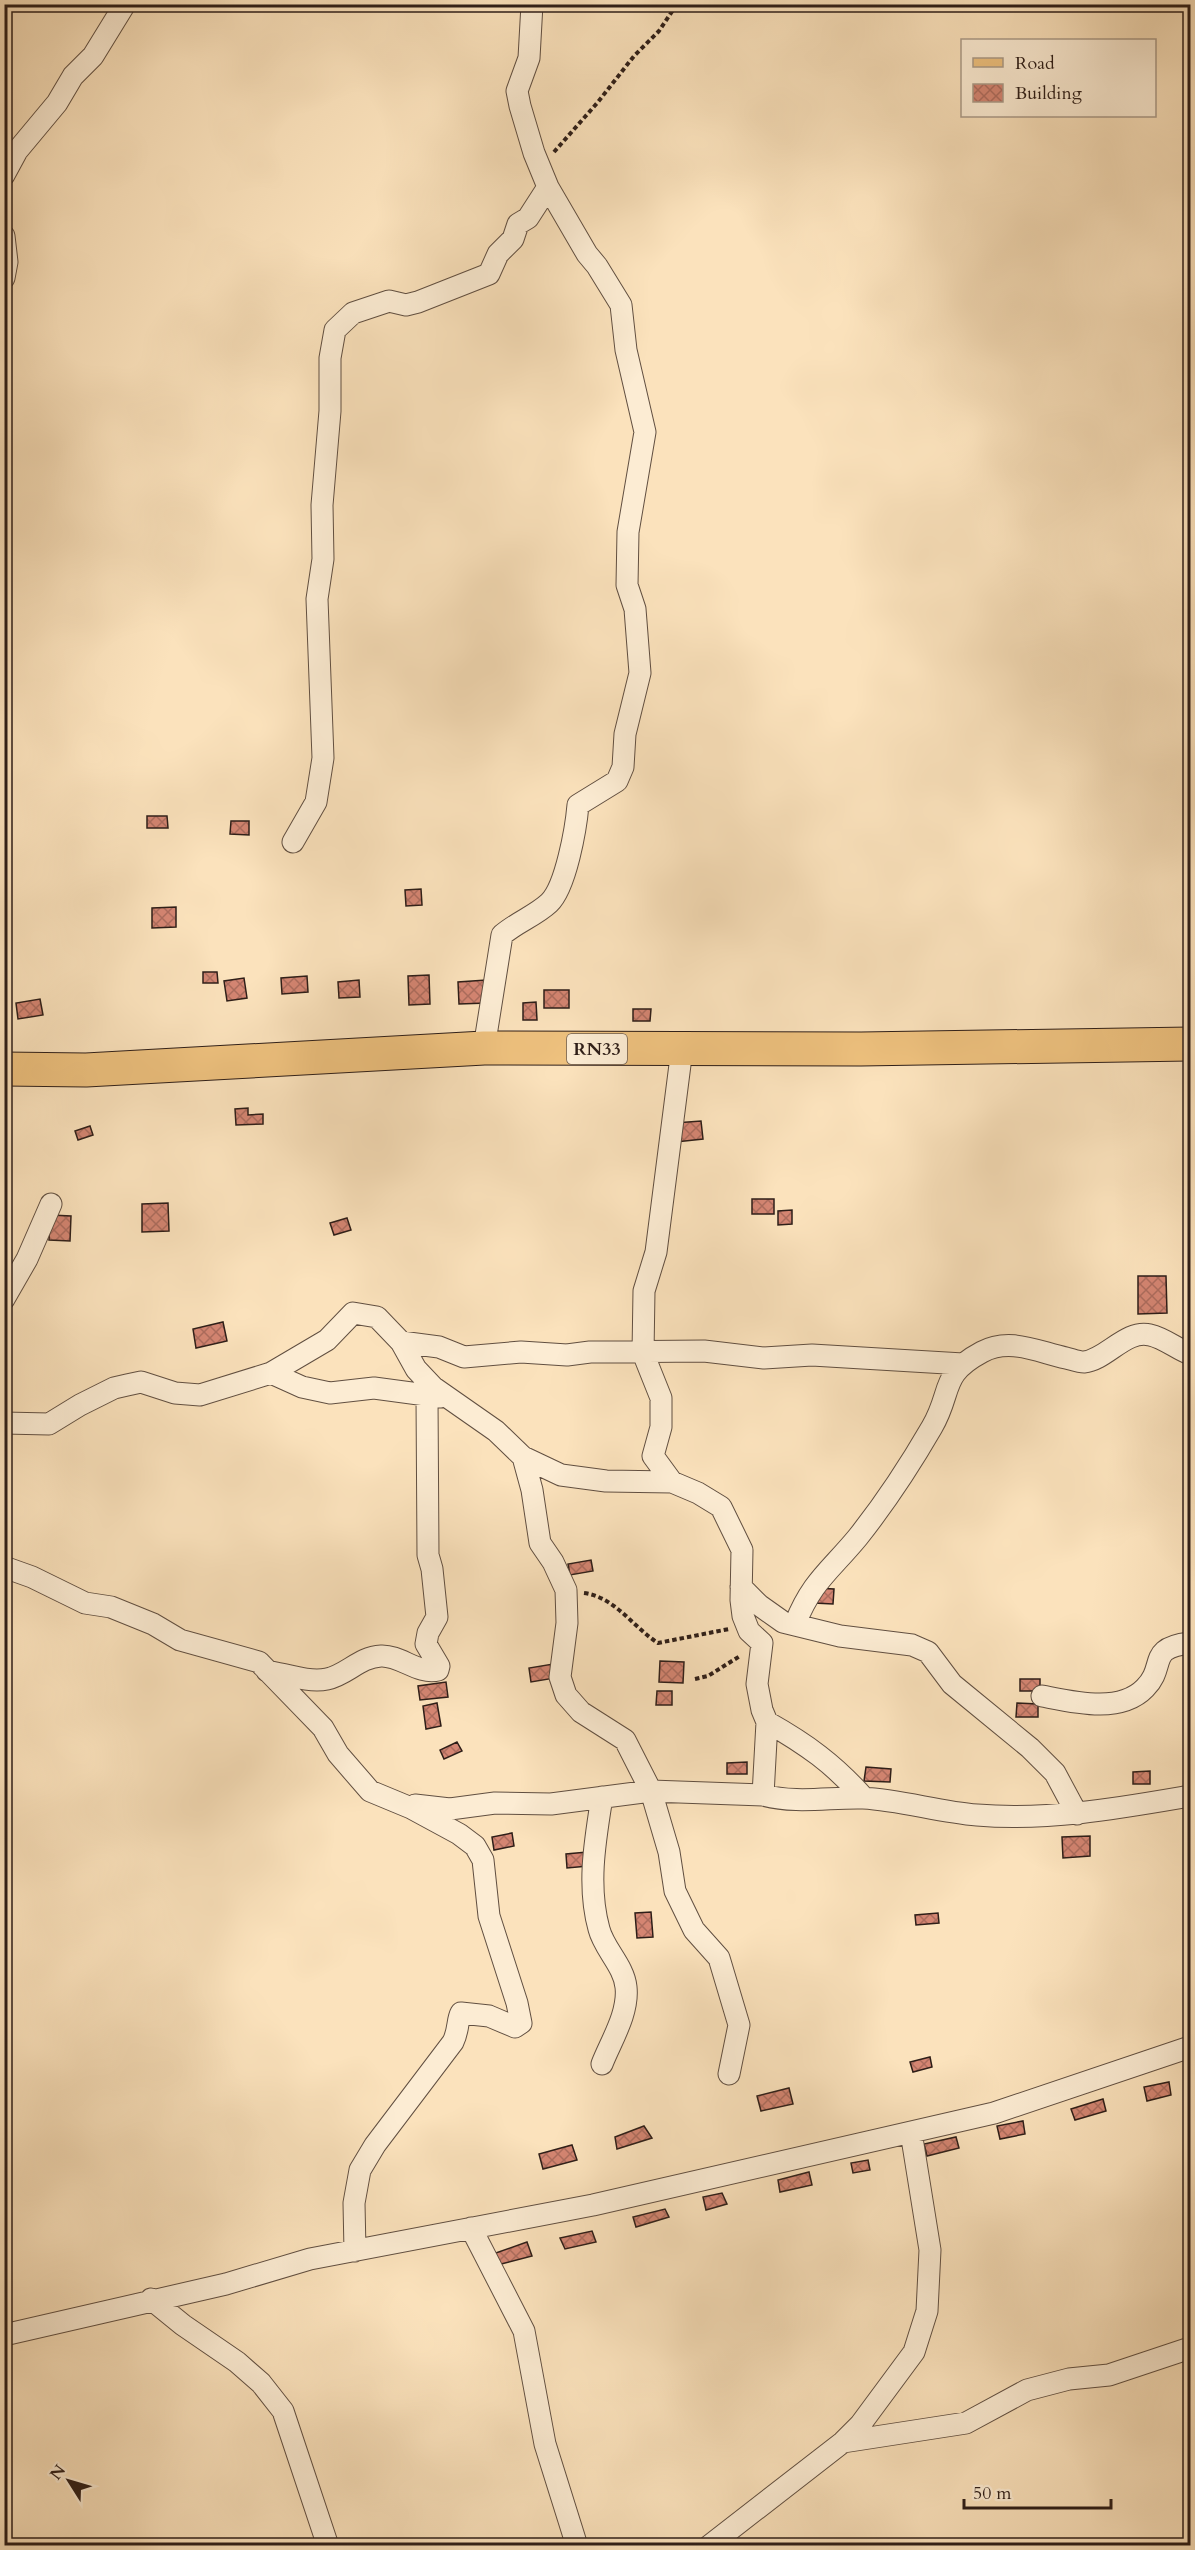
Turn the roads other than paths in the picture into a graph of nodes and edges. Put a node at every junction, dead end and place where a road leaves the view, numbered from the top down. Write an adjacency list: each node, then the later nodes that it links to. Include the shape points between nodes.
1 (125, 4): 3 (street, via 93,56 73,76 57,103 17,151)
2 (532, 4): 4 (street, via 529,58 517,91)
3 (4, 175)
4 (548, 187): 7 (street, via 528,218 518,224 513,239 498,254 489,274 418,302 406,305 389,301 352,313 335,330 330,358 323,559 318,599 323,758 316,802); 9 (street, via 621,305 626,350 645,432 628,532 627,585 635,609 640,673 617,781 578,805 571,855 550,902 502,934)
5 (4, 236): 6 (street)
6 (4, 278)
7 (293, 842)
8 (1191, 1044): 10 (main road, RN33)
9 (484, 1048): 10 (main road, RN33); 11 (main road, RN33, via 86,1070)
10 (682, 1049): 15 (street, via 656,1252 644,1291)
11 (4, 1069)
12 (51, 1204): 13 (street)
13 (4, 1299)
14 (401, 1342): 15 (street, via 439,1347 464,1357 532,1352); 18 (street, via 377,1317 353,1313 327,1340); 19 (street)
15 (643, 1353): 17 (street, via 704,1351 764,1358 812,1355); 22 (street, via 661,1398 661,1427 653,1456)
16 (1191, 1354): 17 (street, via 1149,1334 1134,1336 1083,1362 1018,1345 983,1351)
17 (963, 1364): 25 (street, via 953,1372 941,1412 906,1468 859,1535 819,1578 805,1598)
18 (271, 1373): 19 (street, via 302,1387 330,1393 374,1388); 20 (street, via 200,1395 175,1393 141,1382 114,1388 50,1424)
19 (437, 1397): 21 (street, via 496,1431); 27 (street, via 428,1555 436,1617 426,1644 438,1670 429,1671 384,1656 364,1658 326,1680)
20 (4, 1423)
21 (523, 1457): 22 (street, via 561,1475 606,1481); 30 (street, via 540,1543 566,1590 567,1623 560,1677 566,1695 581,1712 625,1740)
22 (672, 1482): 24 (street, via 721,1508 742,1550)
23 (4, 1567): 27 (street, via 85,1603 111,1607 153,1624 180,1640 259,1662)
24 (741, 1587): 25 (street, via 771,1614); 29 (street, via 749,1630 762,1643 757,1684)
25 (795, 1624): 36 (street, via 840,1636 912,1645 928,1652 952,1684 1055,1773)
26 (1191, 1643): 28 (street, via 1173,1645 1161,1654 1146,1688 1128,1700 1081,1703)
27 (267, 1671): 35 (street, via 323,1728 338,1754 370,1791)
28 (1042, 1696)
29 (767, 1722): 31 (street); 34 (street, via 810,1746)
30 (651, 1791): 31 (street); 33 (street); 39 (street, via 669,1852 675,1891 694,1930 719,1958 739,2025)
31 (763, 1795): 34 (street, via 815,1800)
32 (1191, 1796): 36 (street)
33 (602, 1797): 35 (street, via 450,1809); 38 (street, via 592,1892 599,1931 626,1985 625,2006)
34 (864, 1798): 36 (street, via 979,1815)
35 (394, 1803): 42 (street, via 459,1834 483,1860 489,1916 521,2023 515,2027 489,2016 461,2013 460,2029 453,2042 360,2170 354,2202)
36 (1077, 1815)
37 (1191, 2047): 40 (street, via 994,2113)
38 (602, 2064)
39 (729, 2074)
40 (911, 2132): 41 (street, via 593,2205); 46 (street, via 930,2250 927,2311 914,2352)
41 (471, 2228): 42 (street); 48 (street, via 524,2331 545,2444)
42 (355, 2251): 43 (street)
43 (151, 2299): 44 (street); 47 (street, via 237,2362 261,2383 283,2411)
44 (4, 2336)
45 (1191, 2348): 46 (street, via 1109,2375 1069,2379 1027,2390 966,2423)
46 (843, 2442): 49 (street)
47 (328, 2546)
48 (578, 2546)
49 (709, 2546)

